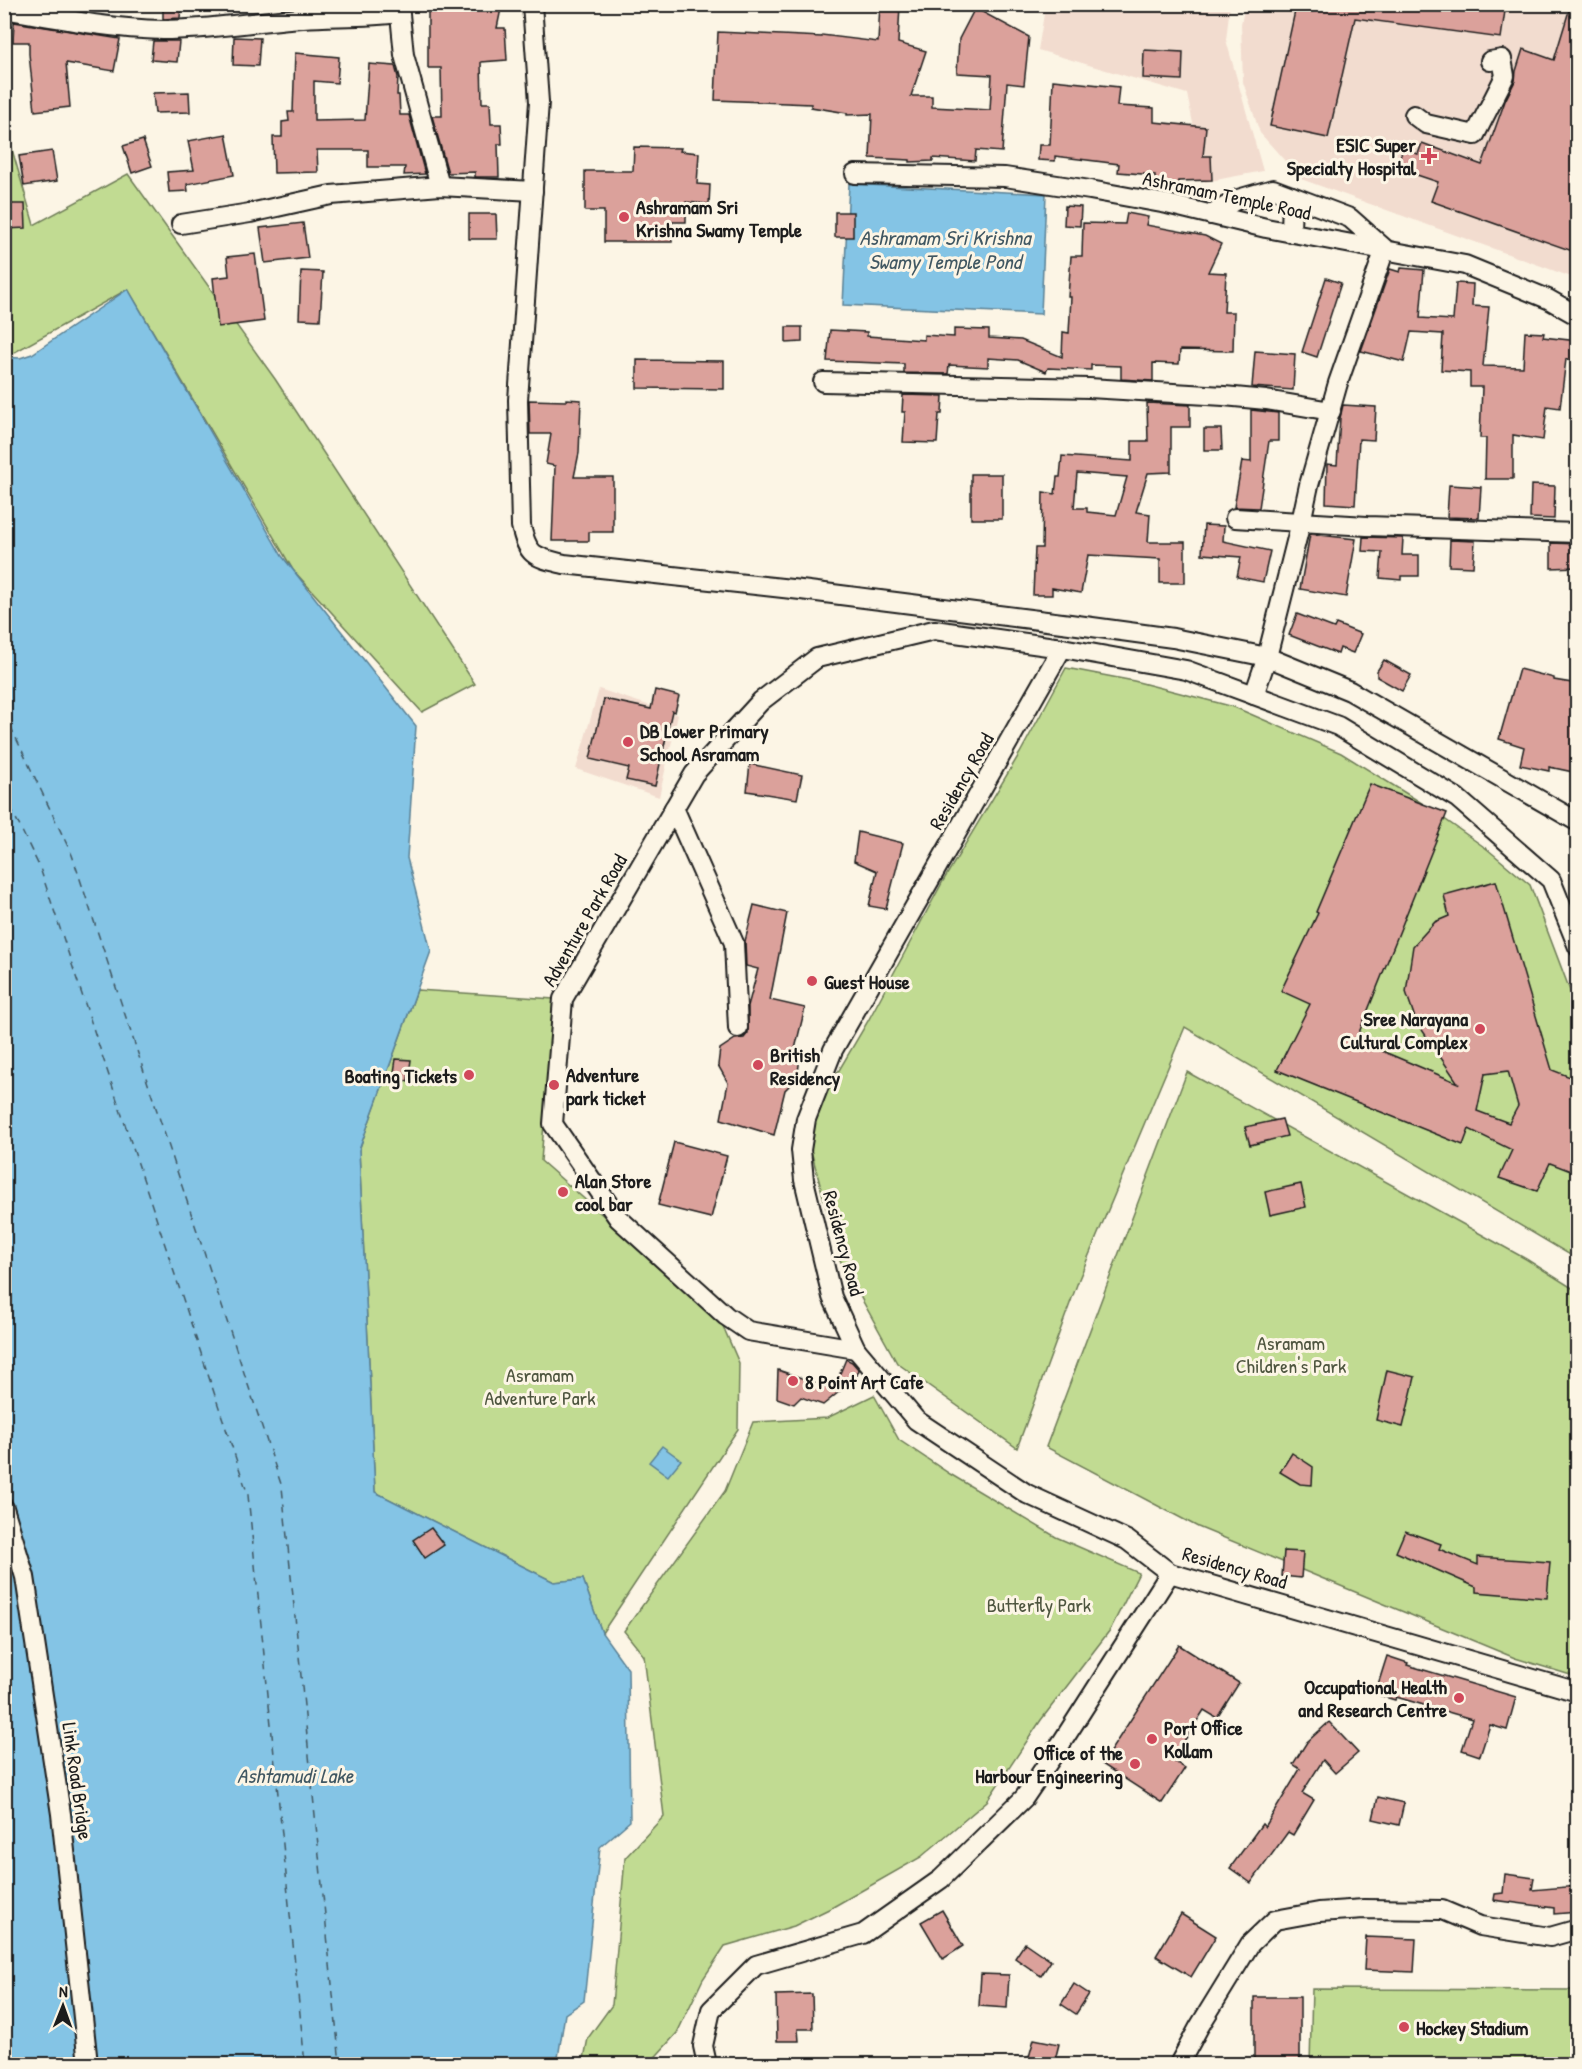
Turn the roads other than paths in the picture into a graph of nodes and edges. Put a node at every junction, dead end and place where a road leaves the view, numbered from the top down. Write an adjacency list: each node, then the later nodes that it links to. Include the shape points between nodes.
1 (532, 4): 8 (street, via 539,102)
2 (4, 9): 3 (street, via 75,22 162,30 378,16)
3 (399, 9): 7 (street, via 404,55)
4 (1490, 61): 5 (street, via 1502,59 1505,76 1475,135 1426,124)
5 (1414, 115)
6 (855, 174): 10 (street, Ashramam Temple Road, via 1005,177)
7 (440, 186): 8 (street); 11 (street, via 331,195)
8 (533, 191): 21 (street, via 518,400 521,526 525,545 533,554 564,564 1173,638)
9 (1292, 196): 10 (street, via 1273,189 1238,199); 12 (street); 13 (street, via 1350,218)
10 (1211, 215): 12 (street, Ashramam Temple Road)
11 (181, 224)
12 (1291, 233): 13 (street, Ashramam Temple Road)
13 (1384, 249): 14 (street, Ashramam Temple Road, via 1466,266 1548,299); 16 (street)
14 (1578, 316)
15 (823, 382): 16 (street, via 1202,394)
16 (1331, 411): 18 (street)
17 (1235, 518): 18 (street)
18 (1301, 522): 19 (street); 21 (street)
19 (1578, 533)
20 (1062, 648): 22 (street, Adventure Park Road, via 1186,670); 23 (street, Adventure Park Road, via 934,630 817,658 761,701 694,774); 27 (street, Residency Road, via 833,1050 806,1119 801,1150 804,1180 832,1297)
21 (1267, 657): 22 (street); 24 (street, via 1350,691)
22 (1254, 695): 25 (street, Adventure Park Road, via 1338,726 1457,798 1551,880)
23 (674, 808): 26 (street, via 734,943); 27 (street, Adventure Park Road, via 563,999 554,1124 618,1218 726,1316 748,1331)
24 (1578, 822)
25 (1578, 947)
26 (738, 1028)
27 (856, 1349): 29 (street, Residency Road, via 916,1420 1027,1494 1127,1540)
28 (4, 1508): 32 (street, Link Road Bridge, via 25,1577 61,1814)
29 (1170, 1573): 30 (street, Residency Road); 33 (street, via 1024,1798 941,1879 863,1934 756,1965 711,2010 703,2046)
30 (1578, 1692)
31 (1578, 1929): 34 (street, via 1550,1937 1480,1926 1442,1910 1364,1909 1275,1920 1250,1944)
32 (88, 2064)
33 (707, 2064)
34 (1179, 2064)

